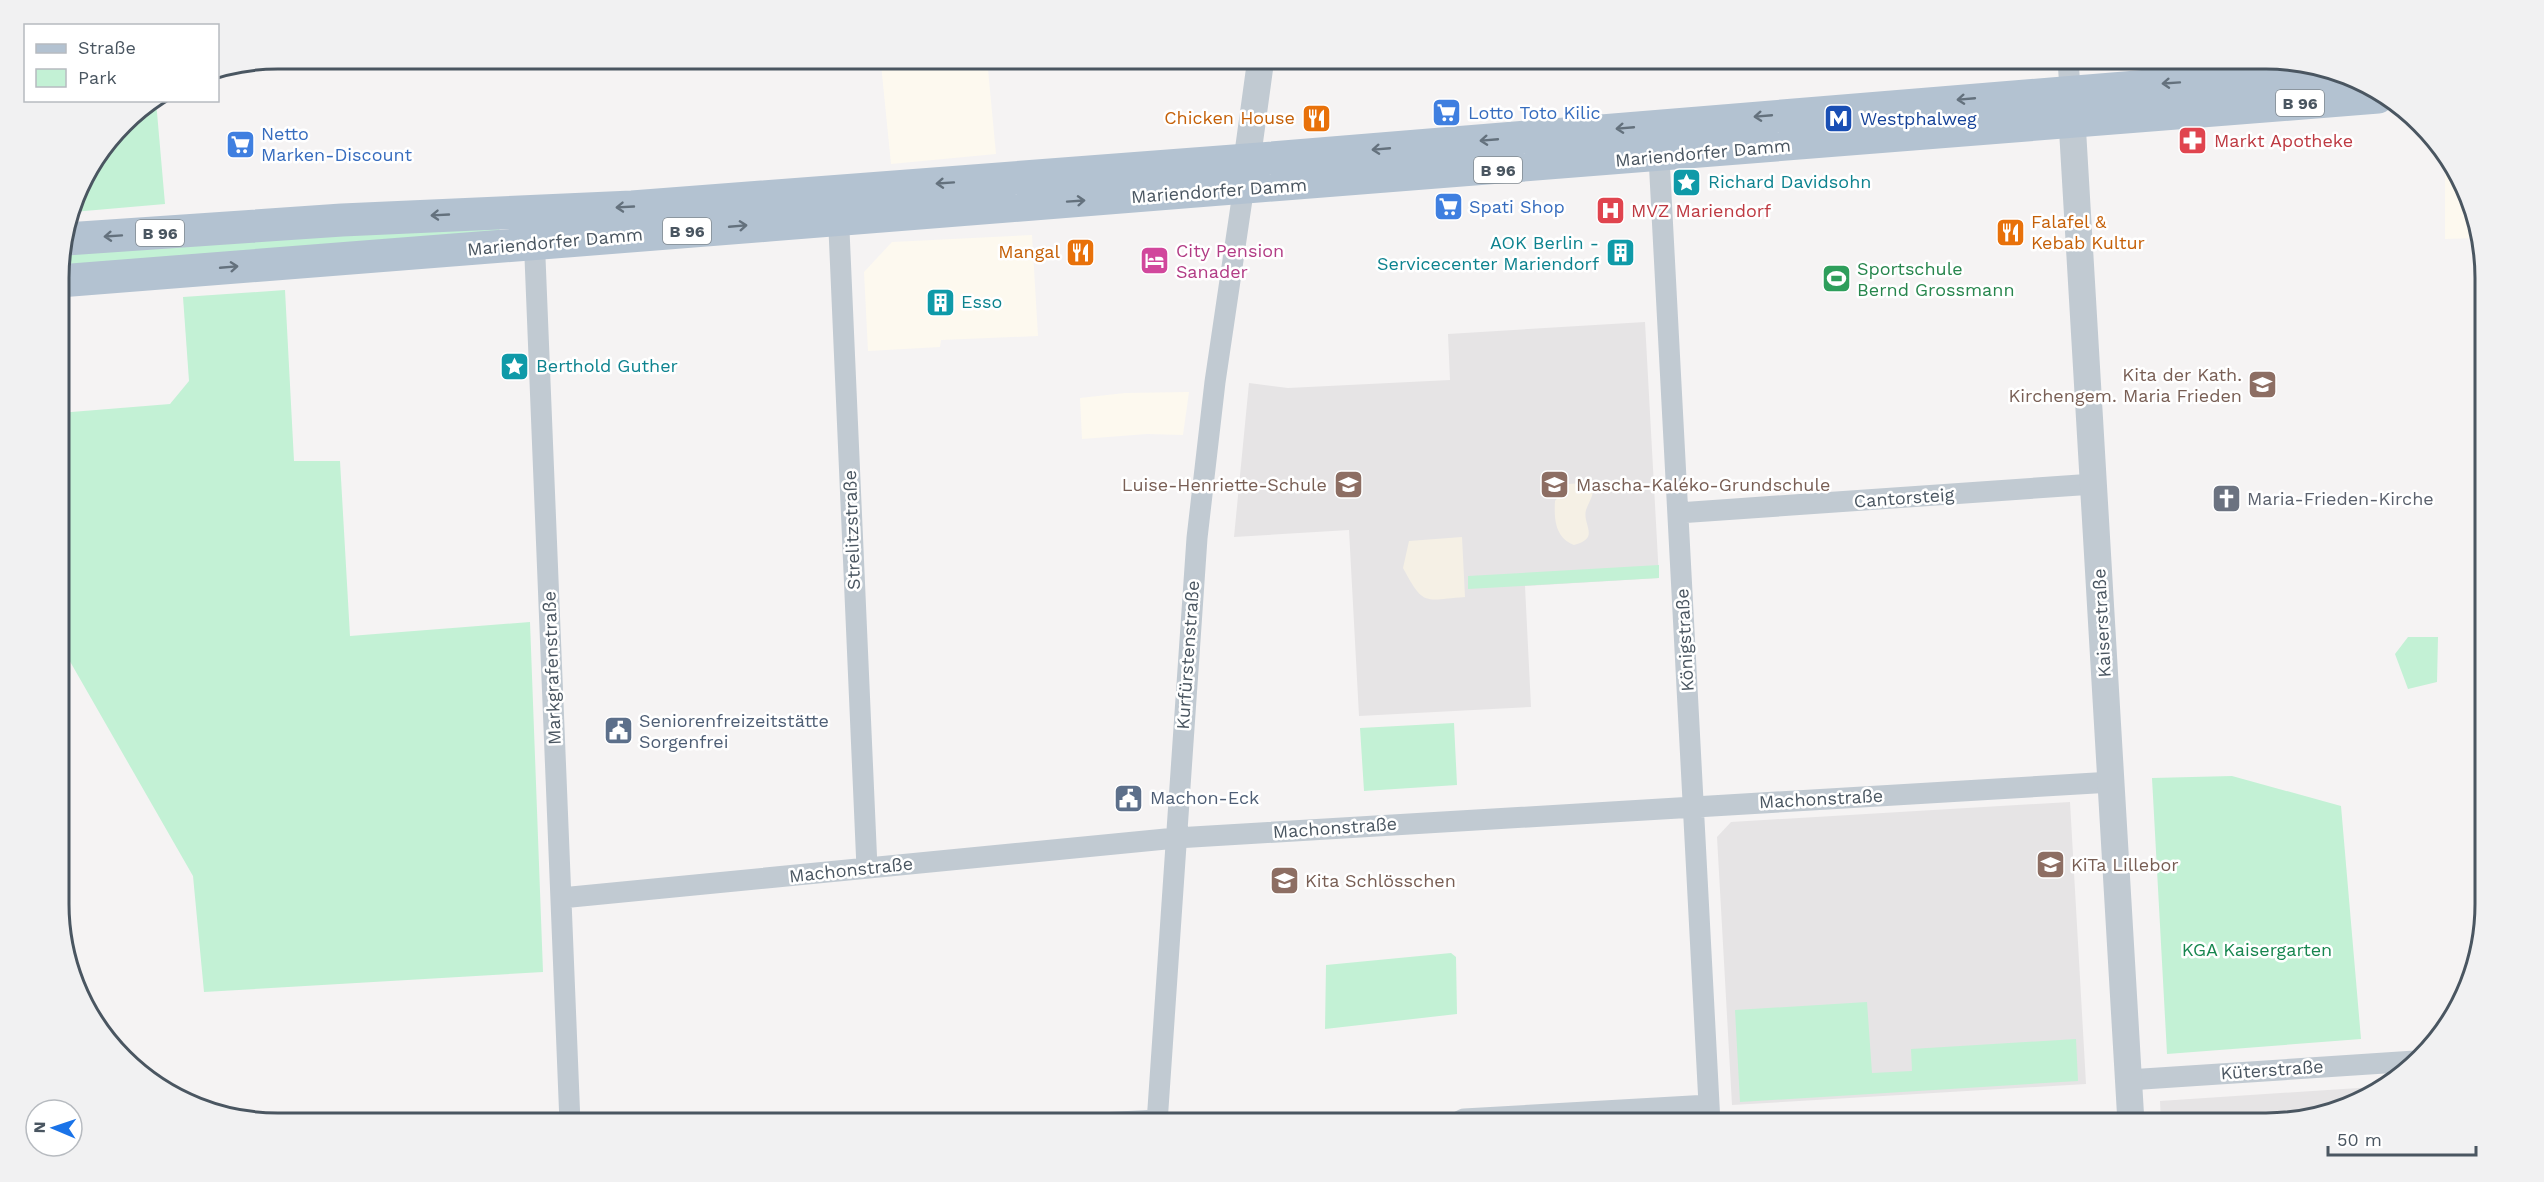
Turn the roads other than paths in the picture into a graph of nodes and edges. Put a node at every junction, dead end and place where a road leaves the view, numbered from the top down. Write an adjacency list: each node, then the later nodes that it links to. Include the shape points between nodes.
1 (1259, 69): 7 (street)
2 (2069, 69): 5 (street)
3 (2310, 74): 5 (main road, Mariendorfer Damm / B 96, one-way to 5)
4 (2371, 97): 5 (main road, Mariendorfer Damm / B 96)
5 (2071, 106): 6 (main road, Mariendorfer Damm / B 96); 7 (main road, Mariendorfer Damm / B 96, one-way to 7); 13 (street, Kaiserstraße)
6 (1659, 157): 7 (main road, Mariendorfer Damm / B 96); 14 (street, Königstraße)
7 (1245, 174): 8 (main road, Mariendorfer Damm / B 96); 17 (street, Kurfürstenstraße, via 1197,538)
8 (838, 205): 9 (main road, Mariendorfer Damm / B 96, one-way to 9); 11 (main road, Mariendorfer Damm / B 96, one-way to 8); 18 (street, Strelitzstraße)
9 (533, 212): 10 (main road, Mariendorfer Damm / B 96, one-way to 10, via 342,220); 11 (street, Markgrafenstraße)
10 (73, 238)
11 (535, 244): 12 (main road, Mariendorfer Damm / B 96, one-way to 11); 19 (street, Markgrafenstraße)
12 (69, 280)
13 (2094, 484): 14 (street, Cantorsteig); 15 (street, Kaiserstraße)
14 (1678, 513): 16 (street, Königstraße)
15 (2112, 782): 16 (street, Machonstraße); 21 (street, Kaiserstraße)
16 (1694, 806): 17 (street, Machonstraße); 24 (street, Königstraße)
17 (1176, 838): 18 (street, Machonstraße); 23 (street, Kurfürstenstraße)
18 (867, 868): 19 (street, Machonstraße)
19 (561, 898): 22 (street, Markgrafenstraße)
20 (2403, 1062): 21 (street, Küterstraße)
21 (2128, 1080): 25 (street, Kaiserstraße)
22 (570, 1113)
23 (1158, 1113)
24 (1710, 1113)
25 (2130, 1113)

